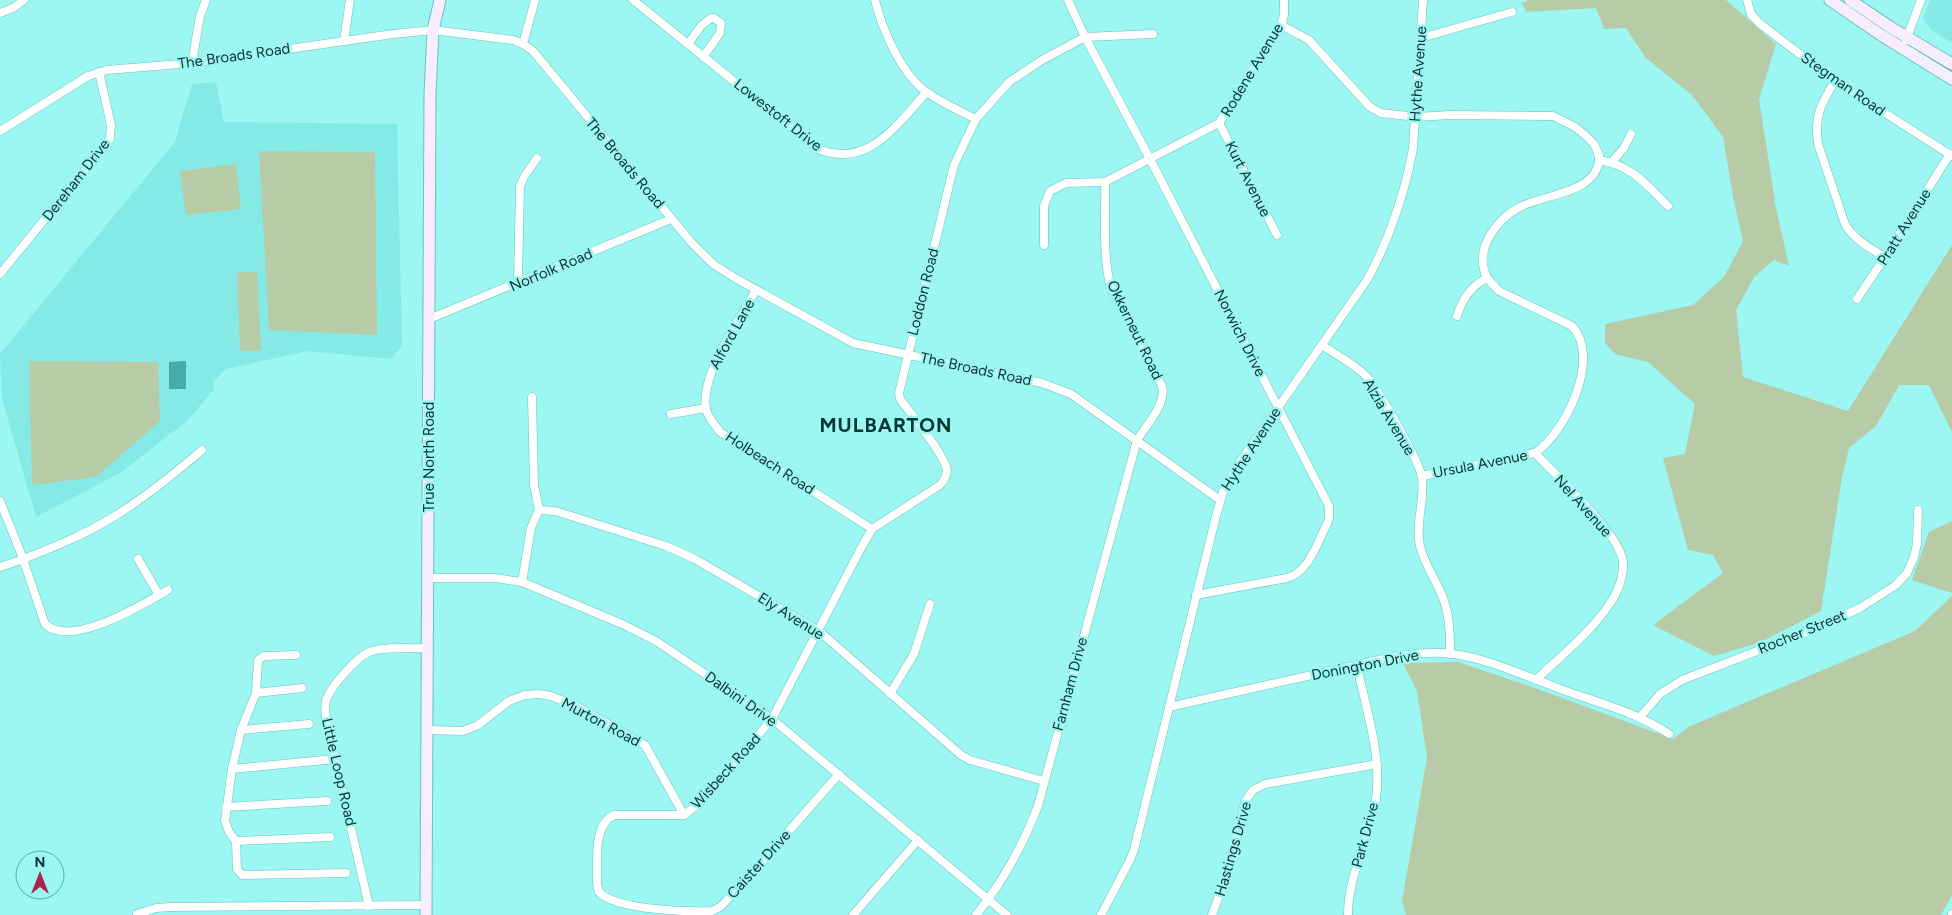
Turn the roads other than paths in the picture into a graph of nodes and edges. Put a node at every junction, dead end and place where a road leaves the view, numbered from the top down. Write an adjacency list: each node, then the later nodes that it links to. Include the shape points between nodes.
1 (24, 0): 16 (street)
2 (206, 0): 27 (street)
3 (350, 0): 22 (street)
4 (440, 0): 18 (main road, True North Road)
5 (535, 0): 24 (street)
6 (632, 0): 25 (street, Lowestoft Drive)
7 (875, 0): 32 (street, via 887,37)
8 (1068, 0): 20 (street, Norwich Drive)
9 (1284, 0): 17 (street, Rodene Avenue)
10 (1423, 0): 21 (street, Hythe Avenue)
11 (1747, 0): 31 (street, Stegman Road, via 1758,23)
12 (1830, 0): 23 (main road)
13 (1850, 0): 23 (main road)
14 (1921, 0): 23 (street)
15 (1512, 12): 21 (street)
16 (0, 13)
17 (1281, 25): 33 (street, via 1309,40 1370,107 1381,113); 35 (street, Rodene Avenue)
18 (433, 30): 22 (street, The Broads Road); 24 (street, The Broads Road, via 504,38); 55 (main road, True North Road)
19 (1153, 34): 20 (street, Loddon Road)
20 (1086, 37): 34 (street, Loddon Road, via 1009,82); 40 (street, Norwich Drive)
21 (1420, 38): 33 (street, Hythe Avenue)
22 (344, 41): 27 (street, The Broads Road)
23 (1905, 43): 28 (main road); 30 (main road)
24 (523, 44): 45 (street, The Broads Road, via 533,51)
25 (688, 44): 26 (street, Lowestoft Drive); 26 (street, via 706,20 718,20 721,23 720,33)
26 (703, 57): 32 (street, Lowestoft Drive, via 818,149 830,154 843,155 873,146)
27 (192, 63): 29 (street, The Broads Road)
28 (1952, 64)
29 (98, 72): 36 (street, The Broads Road, via 78,81); 49 (street, Dereham Drive, via 111,125 110,139)
30 (1952, 79)
31 (1835, 81): 38 (street, Stegman Road); 48 (street, via 1818,115 1818,144 1849,231)
32 (926, 92): 34 (street)
33 (1416, 117): 41 (street, via 1553,116 1585,135 1594,144); 56 (street, Hythe Avenue, via 1410,167 1381,252 1367,280)
34 (976, 119): 57 (street, Loddon Road, via 954,166)
35 (1219, 123): 40 (street, Rodene Avenue); 46 (street, Kurt Avenue)
36 (0, 131)
37 (1631, 134): 42 (street)
38 (1951, 155): 48 (street, Pratt Avenue)
39 (537, 158): 51 (street, via 520,186)
40 (1150, 159): 43 (street, Rodene Avenue); 59 (street, Norwich Drive)
41 (1600, 160): 42 (street); 50 (street, via 1588,182 1517,208 1496,226 1483,252 1482,263)
42 (1612, 162): 44 (street, via 1630,171)
43 (1104, 182): 47 (street, via 1066,183 1050,191 1044,206); 62 (street, Okkerneut Road, via 1106,260 1111,288 1163,390 1160,403)
44 (1668, 206)
45 (671, 219): 51 (street, Norfolk Road); 52 (street, The Broads Road, via 714,264)
46 (1277, 235)
47 (1044, 245)
48 (1885, 258): 53 (street, Pratt Avenue)
49 (0, 274)
50 (1487, 278): 54 (street, via 1472,288); 64 (street, Ursula Avenue, via 1499,291 1572,326 1582,345 1581,378 1575,395 1560,426)
51 (518, 284): 55 (street, Norfolk Road)
52 (756, 290): 57 (street, The Broads Road, via 853,343); 60 (street, Alford Lane, via 715,364 707,390)
53 (1857, 299)
54 (1457, 316)
55 (430, 319): 74 (main road, True North Road)
56 (1322, 345): 59 (street, Hythe Avenue); 65 (street, Alzia Avenue, via 1370,380)
57 (907, 355): 62 (street, The Broads Road, via 1058,388); 70 (street, Loddon Road, via 900,399 943,458 947,472 940,485)
58 (532, 397): 68 (street, via 534,485)
59 (1278, 406): 66 (street, Hythe Avenue, via 1240,462); 78 (street, Norwich Drive, via 1328,501 1326,524 1306,564 1294,576)
60 (706, 408): 61 (street); 70 (street, Holbeach Road, via 720,432)
61 (671, 414)
62 (1137, 440): 66 (street, The Broads Road); 100 (street, Farnham Drive)
63 (202, 450): 71 (street, via 161,485 112,518)
64 (1535, 454): 65 (street, Ursula Avenue); 85 (street, Nel Avenue, via 1601,522 1624,561 1619,587 1606,609 1584,635)
65 (1422, 476): 82 (street, Alzia Avenue, via 1420,543 1422,555 1448,613)
66 (1220, 500): 78 (street, Hythe Avenue)
67 (0, 502): 71 (street)
68 (538, 510): 75 (street, via 531,528); 80 (street, Ely Avenue, via 555,511 678,551)
69 (1918, 510): 90 (street, Rocher Street, via 1914,557 1907,574 1896,585 1852,611 1804,633 1682,680 1660,694)
70 (872, 529): 80 (street, Loddon Road)
71 (23, 559): 73 (street); 77 (street, via 45,624 57,630 99,626)
72 (138, 559): 77 (street)
73 (0, 567)
74 (428, 578): 75 (street, Dalbini Drive, via 495,578); 81 (main road, True North Road)
75 (522, 582): 91 (street, Dalbini Drive, via 640,632)
76 (168, 590): 77 (street)
77 (159, 595)
78 (1196, 595): 89 (street, Hythe Avenue)
79 (930, 604): 88 (street, via 914,654)
80 (819, 631): 88 (street, Ely Avenue); 91 (street, Loddon Road)
81 (427, 648): 94 (main road, True North Road); 96 (street, Little Loop Road, via 370,652 343,677 326,700 325,711)
82 (1450, 654): 84 (street, Donington Drive, via 1407,655); 85 (street, Donington Drive, via 1482,661)
83 (296, 655): 87 (street, via 260,657)
84 (1357, 666): 89 (street, Donington Drive); 97 (street, Park Drive)
85 (1536, 680): 90 (street, Donington Drive)
86 (302, 688): 87 (street)
87 (256, 693): 93 (street)
88 (890, 694): 100 (street, Ely Avenue, via 961,755)
89 (1169, 708): 117 (street, Hythe Avenue, via 1134,850)
90 (1640, 718): 95 (street, Donington Drive)
91 (772, 719): 99 (street, Dalbini Drive); 103 (street, Wisbeck Road, via 701,802)
92 (309, 724): 93 (street)
93 (241, 730): 98 (street)
94 (427, 730): 103 (street, Murton Road, via 463,731 478,725 509,701 525,695 552,696 645,745); 111 (main road, True North Road)
95 (1668, 734)
96 (335, 759): 98 (street); 110 (street, Little Loop Road)
97 (1377, 764): 118 (street, Hastings Drive, via 1265,784 1251,792); 119 (street, Park Drive, via 1376,799 1351,887)
98 (232, 769): 102 (street)
99 (839, 774): 105 (street, Dalbini Drive); 112 (street, Caister Drive, via 720,907 712,911)
100 (1044, 781): 109 (street, Farnham Drive, via 1029,829)
101 (327, 801): 102 (street)
102 (226, 807): 106 (street, via 225,821)
103 (684, 815): 108 (street, Wisbeck Road, via 614,815 608,818 599,837 598,884)
104 (330, 837): 106 (street)
105 (918, 840): 109 (street, Dalbini Drive); 114 (street)
106 (236, 842): 107 (street, via 237,869 242,875)
107 (346, 873)
108 (602, 895): 112 (street, Caister Drive)
109 (988, 900): 115 (street, Farnham Drive); 116 (street, Dalbini Drive)
110 (369, 906): 111 (street); 113 (street, via 170,907)
111 (426, 910)
112 (648, 912)
113 (137, 914)
114 (854, 915)
115 (976, 915)
116 (1007, 915)
117 (1100, 915)
118 (1212, 915)
119 (1348, 915)

